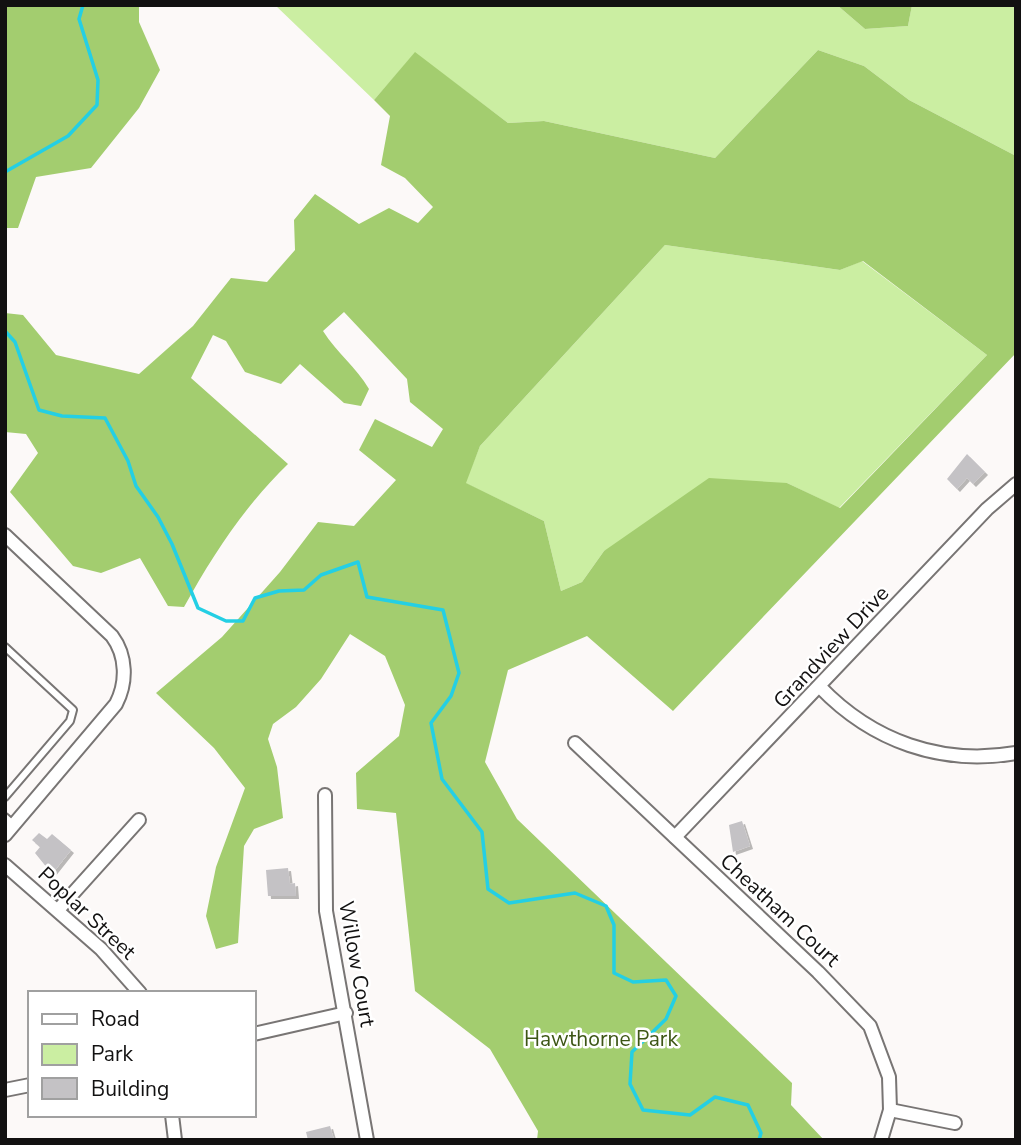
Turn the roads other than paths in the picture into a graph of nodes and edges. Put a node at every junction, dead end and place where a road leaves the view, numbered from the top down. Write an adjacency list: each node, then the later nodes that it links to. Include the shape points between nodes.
1 (1016, 484): 4 (street, Grandview Drive)
2 (5, 535): 10 (street, via 112,636 124,668 116,704)
3 (5, 647): 8 (lane, via 73,710 70,721)
4 (820, 687): 6 (street, via 868,728 904,745 979,758); 11 (street, Grandview Drive)
5 (575, 743): 11 (street, Cheatham Court)
6 (1016, 753)
7 (325, 795): 15 (street, Willow Court, via 326,911)
8 (5, 797)
9 (139, 820): 13 (street)
10 (8, 825)
11 (675, 837): 19 (street, Cheatham Court, via 870,1026 889,1076)
12 (5, 865): 13 (street, Poplar Street)
13 (58, 910): 14 (street, Poplar Street)
14 (138, 991)
15 (346, 1013): 16 (street); 23 (street, Willow Court)
16 (256, 1034)
17 (28, 1085): 18 (street)
18 (5, 1090)
19 (890, 1110): 21 (street); 24 (street, Cheatham Court)
20 (172, 1117): 22 (street)
21 (956, 1122)
22 (176, 1140)
23 (367, 1140)
24 (881, 1140)

